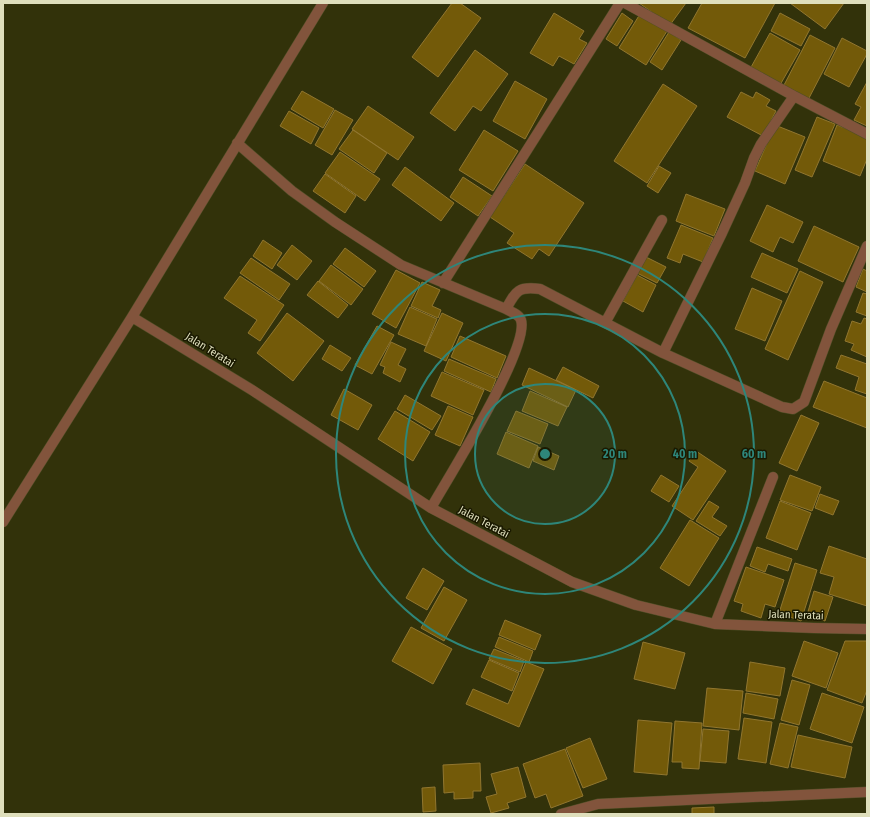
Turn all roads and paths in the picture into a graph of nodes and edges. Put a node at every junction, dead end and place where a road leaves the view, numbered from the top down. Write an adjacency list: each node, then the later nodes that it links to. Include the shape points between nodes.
1 (323, 3): 6 (street)
2 (620, 3): 9 (street)
3 (625, 3): 4 (street)
4 (794, 96): 5 (street); 13 (street, via 761,144 722,233)
5 (867, 134)
6 (237, 143): 9 (street, via 292,191 335,222 401,265); 11 (street)
7 (662, 220): 12 (street)
8 (867, 246): 13 (street, via 831,329 804,402 799,406 793,409 782,407)
9 (443, 283): 10 (street)
10 (506, 309): 12 (street, via 518,291 527,287 540,289); 15 (street, via 521,319 518,345 486,412)
11 (132, 317): 15 (street, Jalan Teratai, via 252,390); 16 (street)
12 (605, 323): 13 (street)
13 (663, 353)
14 (773, 477): 17 (street)
15 (431, 508): 17 (street, Jalan Teratai, via 572,582 636,605)
16 (3, 522)
17 (715, 624): 18 (street, Jalan Teratai)
18 (867, 629)
19 (867, 792): 20 (street, via 598,804)
20 (562, 814)

